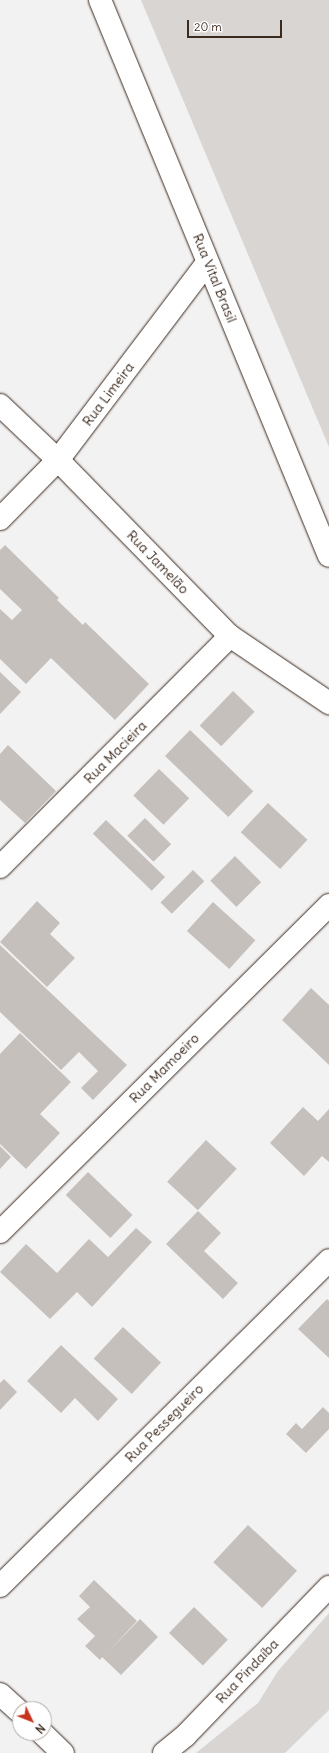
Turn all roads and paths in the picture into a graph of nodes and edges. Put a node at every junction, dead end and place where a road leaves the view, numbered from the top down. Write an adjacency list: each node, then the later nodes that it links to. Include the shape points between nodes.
1 (100, 0): 2 (street, Rua Vital Brasil)
2 (208, 262): 4 (street, Rua Limeira); 6 (street, Rua Vital Brasil)
3 (0, 405): 4 (street, Rua Jamelão)
4 (58, 460): 5 (street, Rua Limeira); 7 (street, Rua Jamelão)
5 (0, 519)
6 (329, 556)
7 (230, 636): 8 (street, Rua Jamelão); 9 (street, Rua Macieira)
8 (329, 703)
9 (0, 867)
10 (329, 904): 11 (street, Rua Mamoeiro)
11 (0, 1232)
12 (329, 1260): 13 (street, Rua Pessegueiro)
13 (0, 1586)
14 (329, 1587): 19 (street, Rua Pindaíba, via 186,1735)
15 (0, 1694): 16 (street)
16 (12, 1705)
17 (51, 1741): 18 (street)
18 (64, 1753)
19 (164, 1753)

